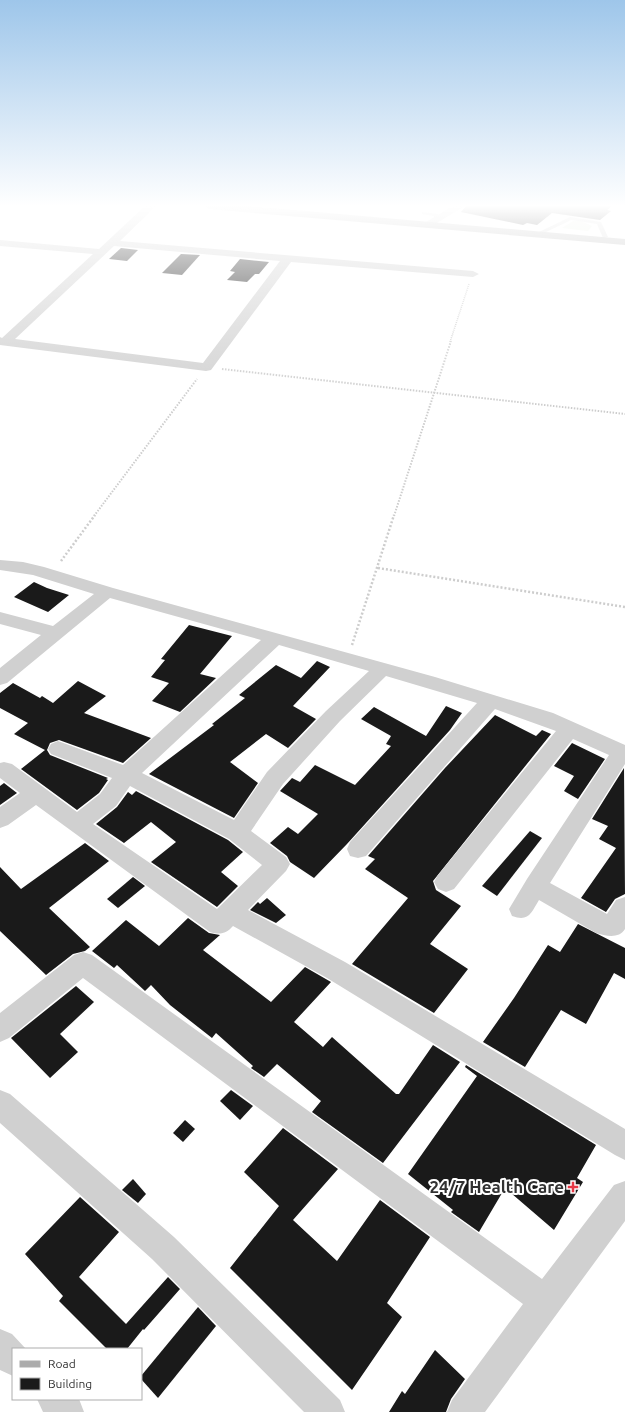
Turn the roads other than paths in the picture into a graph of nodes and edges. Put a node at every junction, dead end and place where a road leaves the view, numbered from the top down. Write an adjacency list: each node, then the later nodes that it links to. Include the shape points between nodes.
1 (79, 272): 5 (street)
2 (278, 272): 5 (street, via 206,367)
3 (449, 272): 4 (street)
4 (473, 274)
5 (3, 342)
6 (0, 565): 7 (street, via 7,564 39,572)
7 (107, 592): 9 (street); 10 (street)
8 (0, 618): 9 (street)
9 (56, 633): 12 (street)
10 (275, 638): 11 (street); 18 (street)
11 (382, 669): 13 (street); 22 (street, via 333,716 275,778)
12 (0, 678)
13 (491, 701): 14 (street, via 536,715); 23 (street)
14 (569, 730): 16 (street); 24 (street)
15 (58, 749): 18 (street)
16 (623, 753): 25 (street)
17 (4, 770): 19 (street)
18 (126, 775): 21 (street, via 108,800); 22 (street)
19 (36, 793): 20 (street); 21 (street)
20 (0, 819)
21 (77, 824): 28 (street, via 220,924)
22 (237, 833): 28 (street, via 278,864)
23 (358, 849)
24 (446, 882)
25 (535, 886): 26 (street, via 605,925 614,925); 27 (street)
26 (625, 907)
27 (521, 909)
28 (230, 912): 31 (street, via 370,990)
29 (0, 1029): 33 (street, via 83,963)
30 (0, 1104): 38 (street, via 163,1248)
31 (625, 1145)
32 (625, 1196): 33 (street)
33 (545, 1301): 39 (street)
34 (0, 1346): 35 (street)
35 (12, 1358)
36 (55, 1400): 37 (street)
37 (67, 1412)
38 (328, 1412)
39 (464, 1412)

